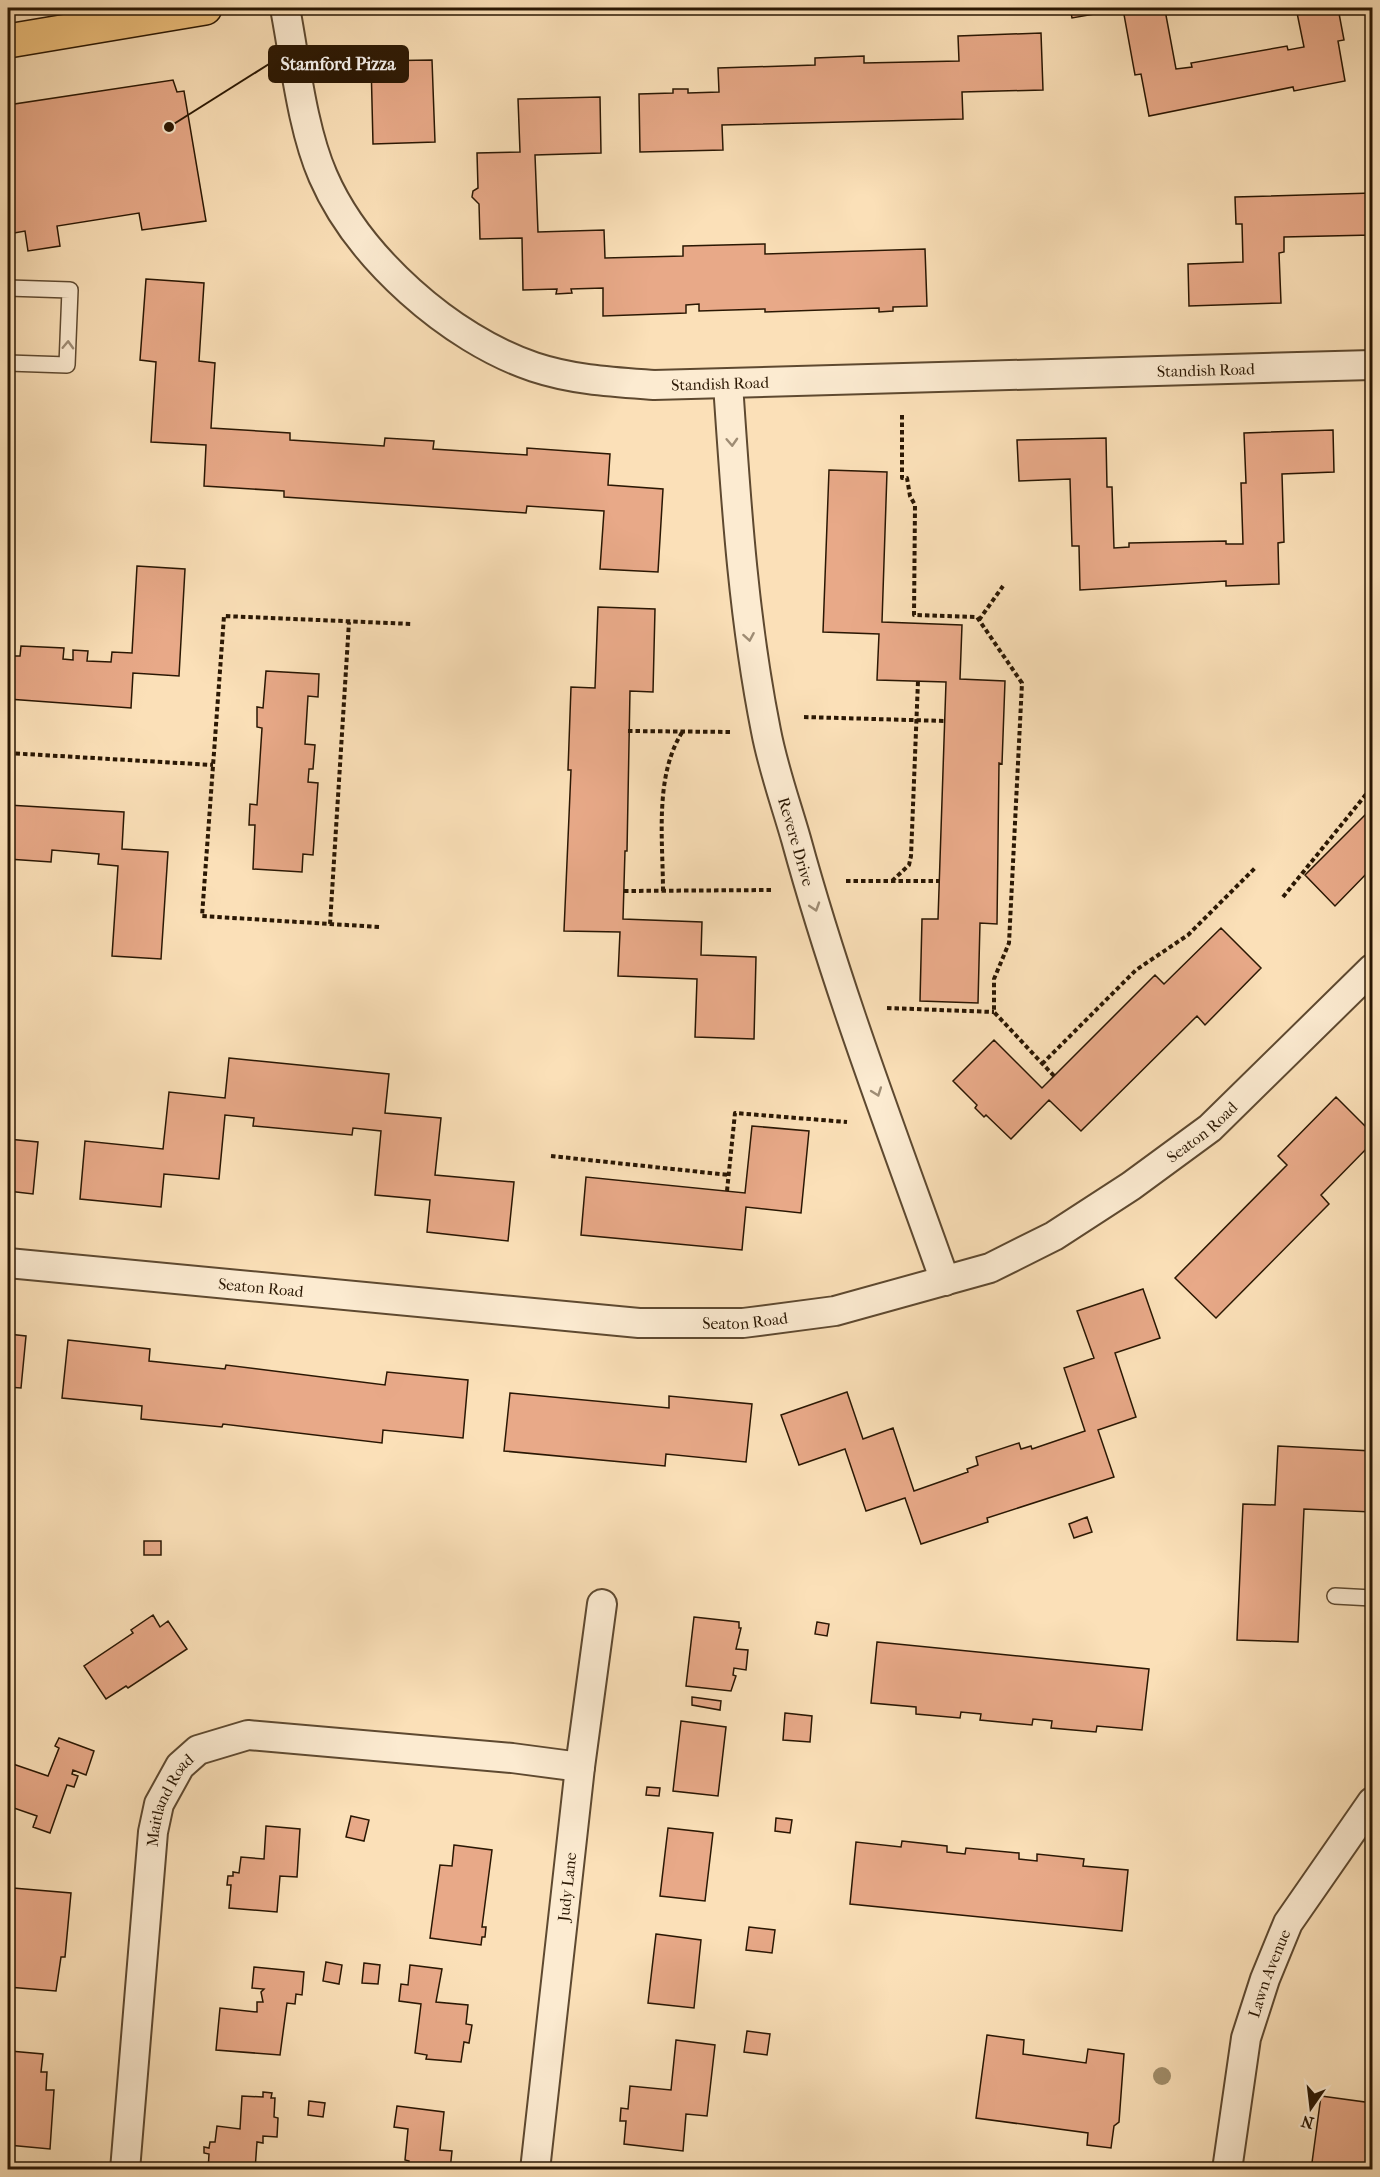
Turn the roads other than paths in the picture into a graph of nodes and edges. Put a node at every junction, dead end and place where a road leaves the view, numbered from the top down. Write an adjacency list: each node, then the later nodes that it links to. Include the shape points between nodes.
1 (205, 8): 3 (main road)
2 (285, 8): 7 (street, Standish Road, via 305,112 322,174 342,213 375,256 427,305 478,342 532,366 587,381)
3 (8, 40)
4 (8, 288): 5 (lane, one-way to 4, via 67,365 70,290)
5 (8, 363)
6 (1372, 365): 7 (street, Standish Road)
7 (728, 384): 10 (street, Revere Drive, one-way to 10, via 744,597 767,734 811,894 856,1034)
8 (1372, 969): 10 (street, Seaton Road, via 1210,1128 1131,1186 1054,1236 990,1268)
9 (8, 1263): 10 (street, Seaton Road, via 639,1323 743,1323 835,1311)
10 (945, 1281)
11 (1335, 1596): 12 (lane)
12 (1372, 1598)
13 (602, 1604): 14 (street, Judy Lane)
14 (580, 1767): 16 (street, Maitland Road, via 248,1735 198,1750 180,1766 166,1788 153,1832); 17 (street, Judy Lane)
15 (1372, 1802): 18 (street, Lawn Avenue, via 1288,1923 1265,1979 1246,2038)
16 (125, 2169)
17 (535, 2169)
18 (1227, 2169)

